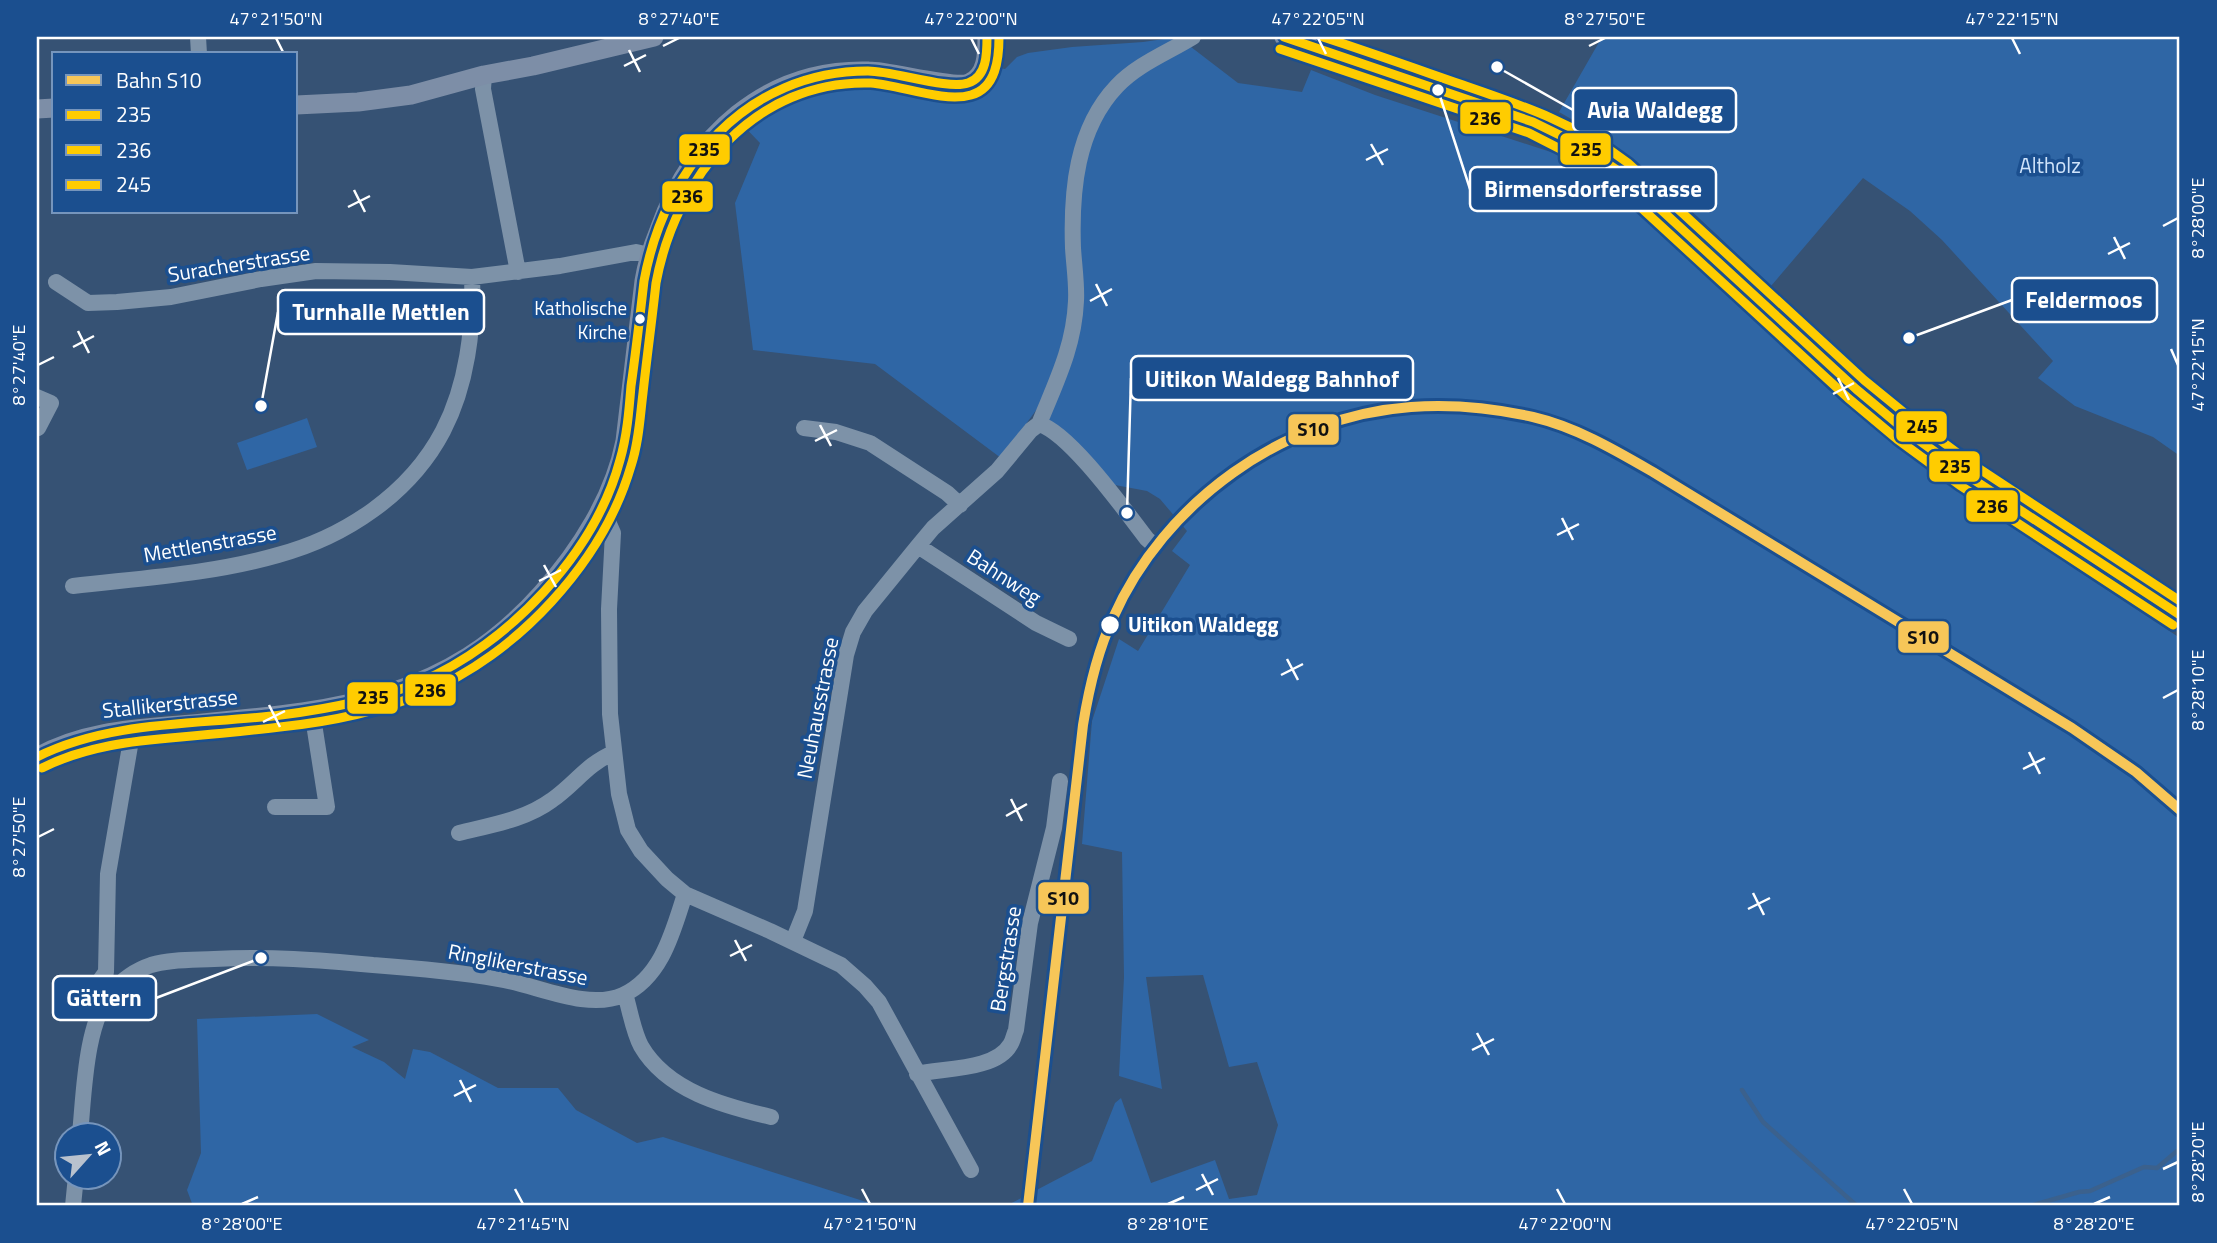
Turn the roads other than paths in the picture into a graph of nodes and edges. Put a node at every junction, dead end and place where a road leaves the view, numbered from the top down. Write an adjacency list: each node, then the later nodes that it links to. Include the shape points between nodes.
1 (654, 37): 5 (main road)
2 (987, 37): 7 (main road, Stallikerstrasse, via 985,65 967,84 887,72 830,73 797,82 748,106 720,128 692,162 665,211)
3 (1193, 37): 12 (street, Neuhausstrasse, via 1139,67 1116,87 1084,139 1073,215 1076,301 1070,347)
4 (1290, 38): 20 (main road, via 1548,128 1600,156 1905,430)
5 (484, 75): 6 (main road, via 402,97); 8 (street, via 482,89)
6 (298, 104)
7 (649, 255): 8 (street, Suracherstrasse, via 636,251); 16 (main road, Stallikerstrasse, via 622,454)
8 (518, 272): 9 (street, Suracherstrasse)
9 (472, 277): 10 (street, Suracherstrasse, via 316,271 171,297 88,303); 19 (street, Mettlenstrasse, via 467,359 443,431 422,464 368,514 306,546 256,561)
10 (56, 282)
11 (37, 397): 13 (street, via 51,403)
12 (1039, 424): 15 (street, Neuhausstrasse); 18 (street, via 1067,444)
13 (37, 427)
14 (804, 428): 15 (street, via 870,443)
15 (960, 505): 17 (street, Neuhausstrasse)
16 (599, 510): 22 (main road, Stallikerstrasse, via 551,583 512,624 477,651 401,690); 24 (street, via 613,533 608,646)
17 (918, 545): 21 (street, Bahnweg, via 1036,623); 30 (street, Neuhausstrasse, via 853,632 805,911)
18 (1155, 546)
19 (74, 586)
20 (2180, 615)
21 (1069, 639)
22 (312, 711): 23 (main road, Stallikerstrasse); 27 (street, via 327,807)
23 (131, 729): 25 (main road, Stallikerstrasse, via 81,738); 32 (street, via 108,874 106,972 93,990 93,997)
24 (613, 753): 28 (street, via 597,760 552,801 517,819); 29 (street, via 628,830 641,851)
25 (37, 757)
26 (1060, 781): 33 (street, Bergstrasse, via 1050,848 1030,923 1011,1045 993,1060)
27 (275, 807)
28 (459, 832)
29 (685, 894): 30 (street); 31 (street, via 656,967)
30 (793, 942): 33 (street, via 841,965 865,986 879,1002)
31 (625, 994): 32 (street, Ringlikerstrasse, via 590,1000 501,979 424,969 241,958 151,965 121,982); 34 (street, via 640,1044 670,1079 730,1107)
32 (104, 1003): 35 (street, Ringlikerstrasse, via 92,1035)
33 (917, 1074): 36 (street)
34 (771, 1117)
35 (82, 1120)
36 (971, 1170)

